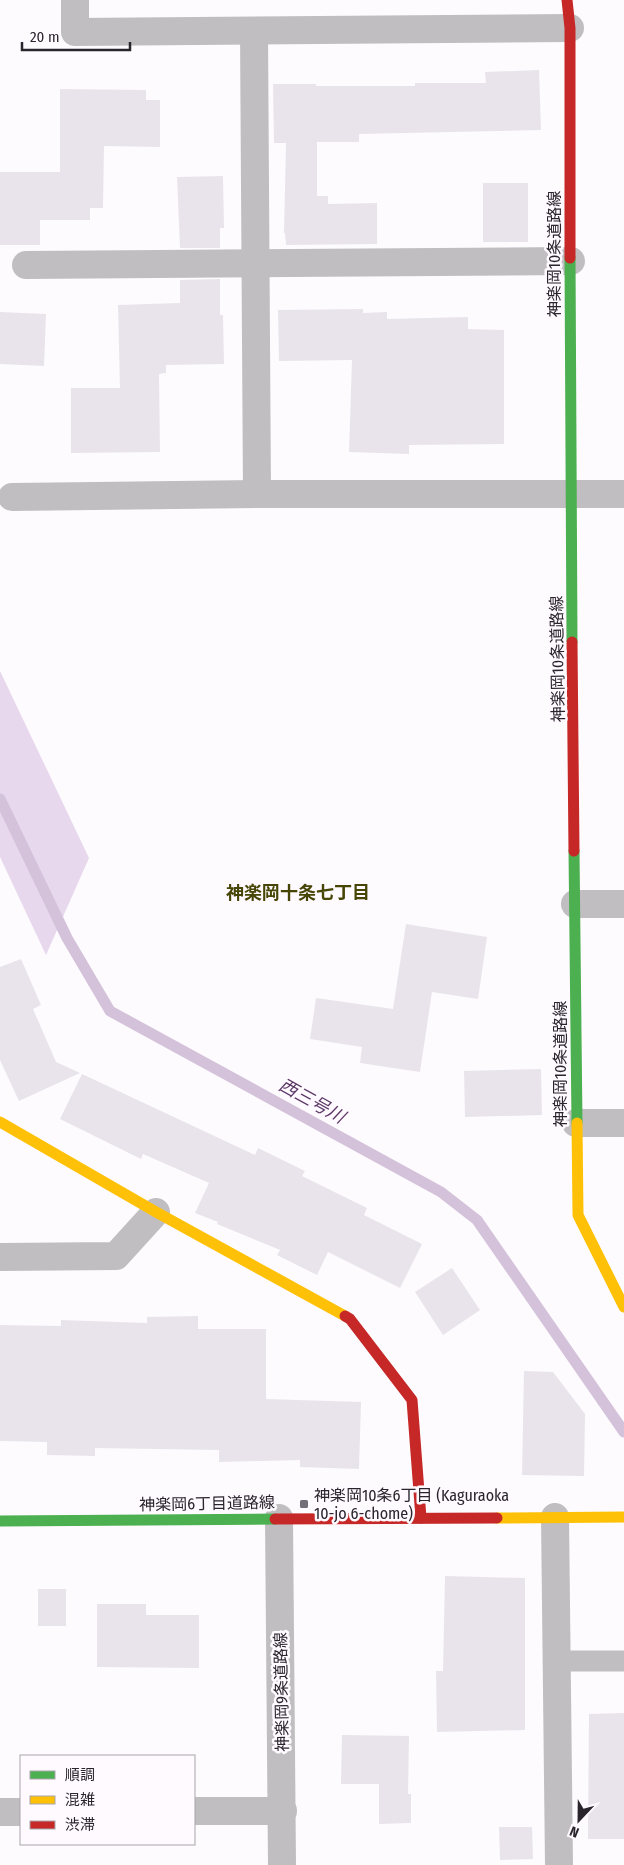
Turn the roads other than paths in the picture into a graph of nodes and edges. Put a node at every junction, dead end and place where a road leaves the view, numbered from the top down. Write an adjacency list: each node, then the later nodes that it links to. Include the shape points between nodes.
1 (75, 0): 4 (street, via 75,32)
2 (567, 0): 3 (street, 神楽岡10条道路線)
3 (570, 28): 4 (street); 5 (street, 神楽岡10条道路線)
4 (254, 31): 6 (street)
5 (570, 261): 6 (street); 8 (street, 神楽岡10条道路線)
6 (255, 263): 7 (street); 9 (street)
7 (26, 265)
8 (571, 493): 9 (street); 10 (street); 12 (street, 神楽岡10条道路線)
9 (257, 494): 11 (street)
10 (624, 494)
11 (12, 496)
12 (575, 904): 13 (street); 15 (street, 神楽岡10条道路線)
13 (624, 904)
14 (0, 1122): 17 (street)
15 (576, 1123): 16 (street); 19 (street, 神楽岡10条道路線, via 578,1215)
16 (624, 1123)
17 (156, 1212): 18 (street, via 116,1256); 23 (street, via 350,1319 412,1400)
18 (0, 1257)
19 (624, 1307)
20 (555, 1517): 21 (street, 神楽岡6丁目道路線); 23 (street, 神楽岡6丁目道路線); 25 (street)
21 (624, 1517)
22 (279, 1518): 23 (street, 神楽岡6丁目道路線); 24 (street, 神楽岡6丁目道路線); 28 (street, 神楽岡9条道路線)
23 (421, 1518)
24 (0, 1521)
25 (556, 1661): 26 (lane); 32 (street)
26 (624, 1661)
27 (195, 1811): 28 (street)
28 (283, 1811): 31 (street, 神楽岡9条道路線)
29 (0, 1812): 30 (street)
30 (20, 1812)
31 (282, 1865)
32 (559, 1865)

